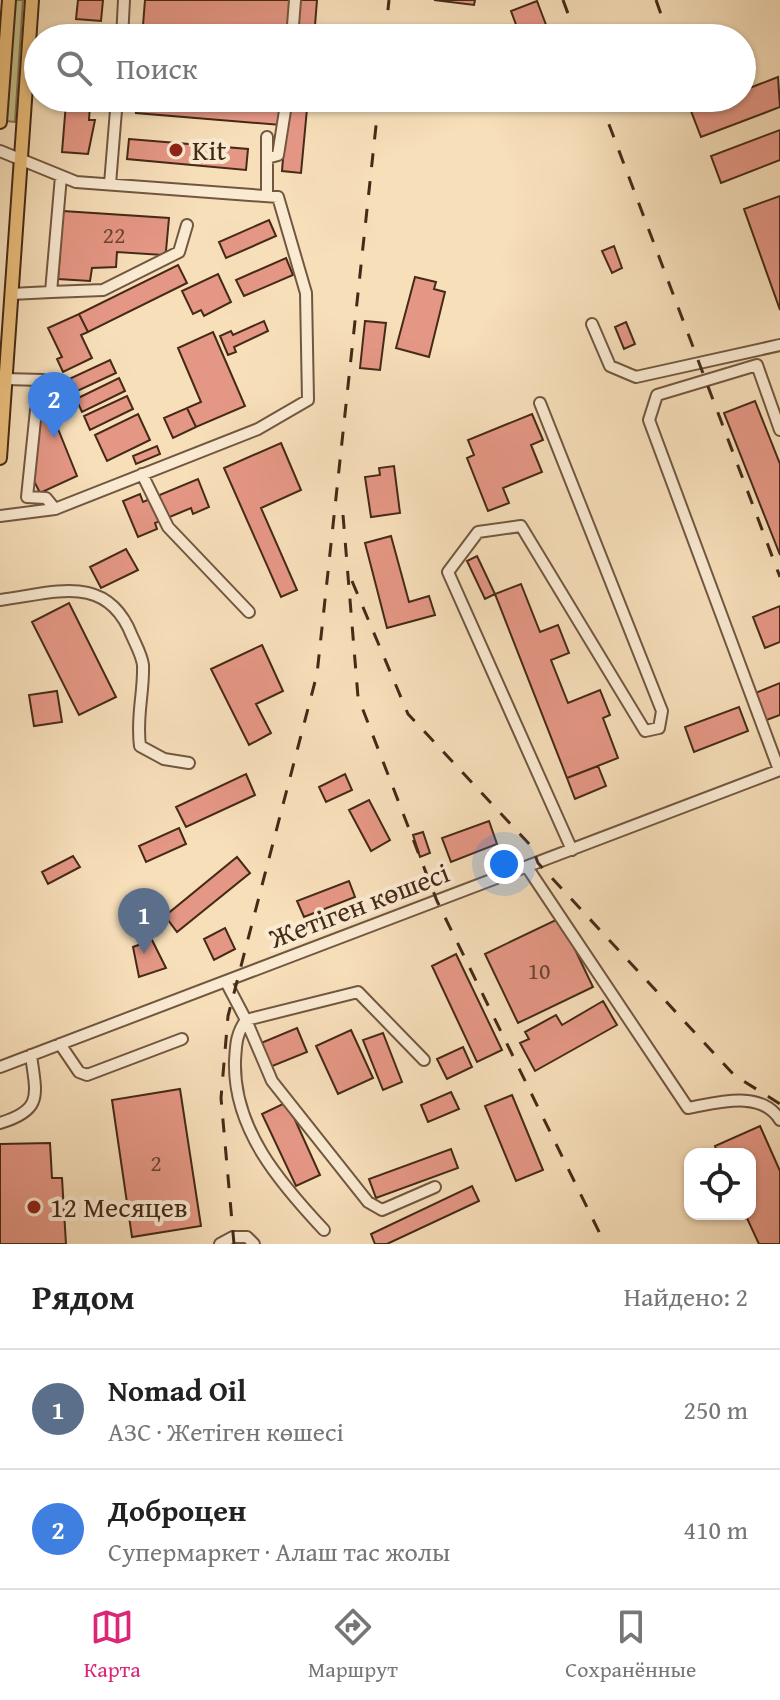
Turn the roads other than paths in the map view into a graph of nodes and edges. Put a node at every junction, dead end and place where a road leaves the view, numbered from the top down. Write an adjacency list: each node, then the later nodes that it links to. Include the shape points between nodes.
1 (9, 0): 11 (main road)
2 (32, 0): 5 (main road)
3 (124, 0): 6 (street)
4 (295, 0): 7 (street)
5 (30, 24)
6 (123, 24)
7 (293, 24)
8 (24, 112): 15 (main road)
9 (116, 112): 17 (street)
10 (285, 112): 14 (street, via 278,155)
11 (0, 122)
12 (267, 137): 14 (street)
13 (0, 151): 15 (street)
14 (267, 158): 18 (street)
15 (21, 159): 16 (street); 21 (main road)
16 (61, 176): 17 (street); 20 (street)
17 (110, 184): 18 (street)
18 (267, 196): 28 (street, via 278,197 306,293 308,400 258,429)
19 (187, 225): 20 (street, via 179,252 167,259 103,290)
20 (51, 292): 21 (street)
21 (11, 294): 24 (main road)
22 (592, 324): 23 (street, via 610,366 636,377)
23 (780, 345)
24 (5, 379): 27 (main road); 29 (street, via 43,380 44,411 36,410 27,497 46,498)
25 (540, 403): 35 (street, via 662,711 659,728 645,731 521,526 478,532 448,572)
26 (780, 430): 34 (street, via 757,365 657,395 649,420)
27 (0, 458)
28 (142, 474): 29 (street); 32 (street, via 168,527)
29 (55, 509): 30 (street)
30 (0, 516)
31 (0, 600): 33 (street, via 77,590 102,595 126,619 143,664 136,719 140,746 164,759)
32 (249, 612)
33 (189, 763)
34 (779, 770): 35 (street, Жетіген көшесі)
35 (572, 850): 36 (street, Жетіген көшесі)
36 (527, 867): 37 (street, Жетіген көшесі); 44 (street, via 688,1108 745,1099 774,1111)
37 (226, 982): 38 (street); 40 (street, Жетіген көшесі)
38 (246, 1020): 42 (street, via 358,992); 46 (street, via 272,1081 368,1202 382,1210); 47 (street, via 237,1033 234,1081 245,1125 272,1168)
39 (182, 1039): 40 (street, via 87,1075 79,1072)
40 (60, 1044): 41 (street, Жетіген көшесі)
41 (31, 1055): 43 (street, Жетіген көшесі); 45 (street, via 33,1106 24,1116)
42 (424, 1060)
43 (0, 1067)
44 (780, 1120)
45 (0, 1123)
46 (435, 1187)
47 (324, 1230)
48 (220, 1244): 49 (street, via 247,1237)
49 (254, 1244)

